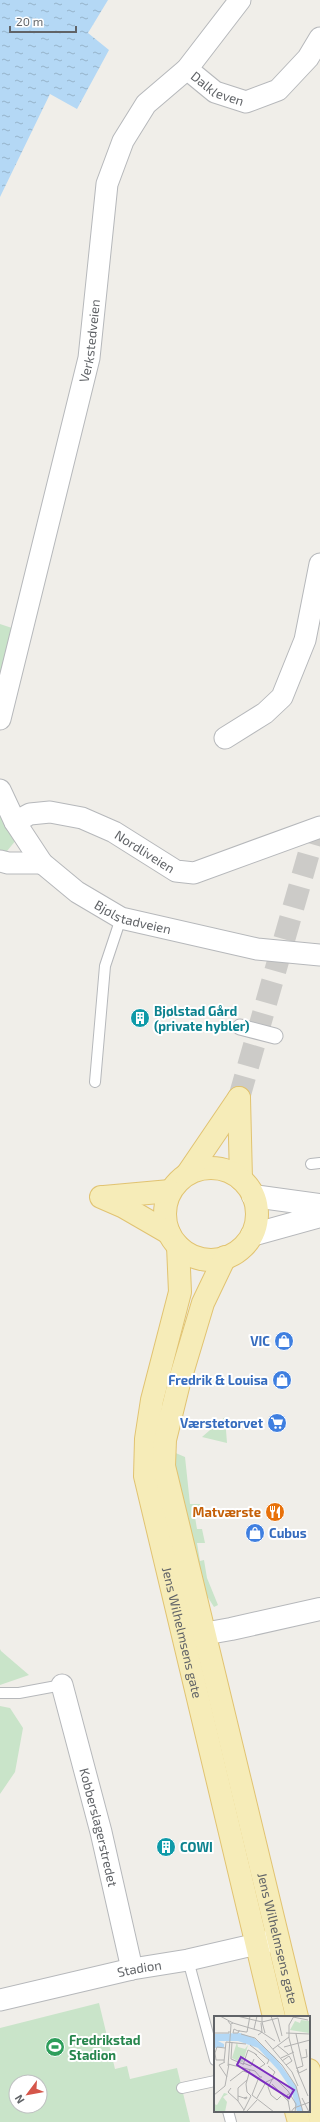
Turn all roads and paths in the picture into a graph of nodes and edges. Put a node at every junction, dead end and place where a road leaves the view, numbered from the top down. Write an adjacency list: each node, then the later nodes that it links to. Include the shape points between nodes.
1 (240, 0): 3 (street, Verkstedveien)
2 (320, 38): 3 (street, Dalkleven, via 308,58 278,90 246,102 215,92)
3 (187, 69): 5 (street, Verkstedveien, via 146,104 123,141 107,184 89,358)
4 (320, 564): 6 (street, via 305,640 282,697 265,713)
5 (0, 719)
6 (226, 738)
7 (0, 790): 8 (street, Bjølstadveien)
8 (15, 822): 9 (street, Nordliveien, via 30,814 50,812 82,818 114,832 176,871 194,873); 11 (street, Bjølstadveien)
9 (320, 827)
10 (0, 861): 11 (street)
11 (42, 863): 12 (street, Bjølstadveien, via 77,892)
12 (122, 918): 13 (street, Bjølstadveien, via 257,949); 16 (lane, via 105,966)
13 (320, 955)
14 (240, 1027): 15 (street)
15 (275, 1036)
16 (95, 1082)
17 (188, 1173): 18 (main road, Jens Wilhelmsens gate, via 202,1168 229,1171); 18 (main road, Jens Wilhelmsens gate, via 239,1098); 19 (main road, Jens Wilhelmsens gate)
18 (247, 1187): 20 (street); 22 (main road, Jens Wilhelmsens gate, via 257,1209)
19 (170, 1191): 23 (main road, Jens Wilhelmsens gate, via 164,1212); 23 (main road, via 101,1197 124,1207)
20 (320, 1205)
21 (320, 1216): 22 (street)
22 (252, 1235): 24 (main road, Jens Wilhelmsens gate, via 236,1252)
23 (173, 1240): 24 (main road, Jens Wilhelmsens gate, via 186,1252 205,1259); 27 (main road, Jens Wilhelmsens gate, via 180,1292 152,1400 144,1462 148,1490)
24 (225, 1257): 26 (main road, Jens Wilhelmsens gate, via 203,1303 165,1440 164,1466)
25 (319, 1613): 26 (street)
26 (205, 1633): 27 (street); 30 (main road, Jens Wilhelmsens gate)
27 (183, 1637): 31 (main road, Jens Wilhelmsens gate)
28 (62, 1685): 29 (lane, via 19,1693); 33 (street, Kobberslagerstredet, via 101,1832)
29 (0, 1693)
30 (279, 1939): 31 (street, Stadion); 36 (main road, Jens Wilhelmsens gate)
31 (256, 1944): 32 (street, Stadion); 35 (main road, Jens Wilhelmsens gate)
32 (188, 1960): 33 (street, Stadion); 37 (lane)
33 (132, 1969): 34 (street, Stadion)
34 (0, 2000)
35 (274, 2016)
36 (297, 2016)
37 (214, 2056)
38 (310, 2074): 43 (main road)
39 (214, 2081): 40 (lane)
40 (182, 2088)
41 (228, 2112): 44 (lane)
42 (296, 2112): 45 (main road)
43 (320, 2116)
44 (230, 2122)
45 (299, 2122)

